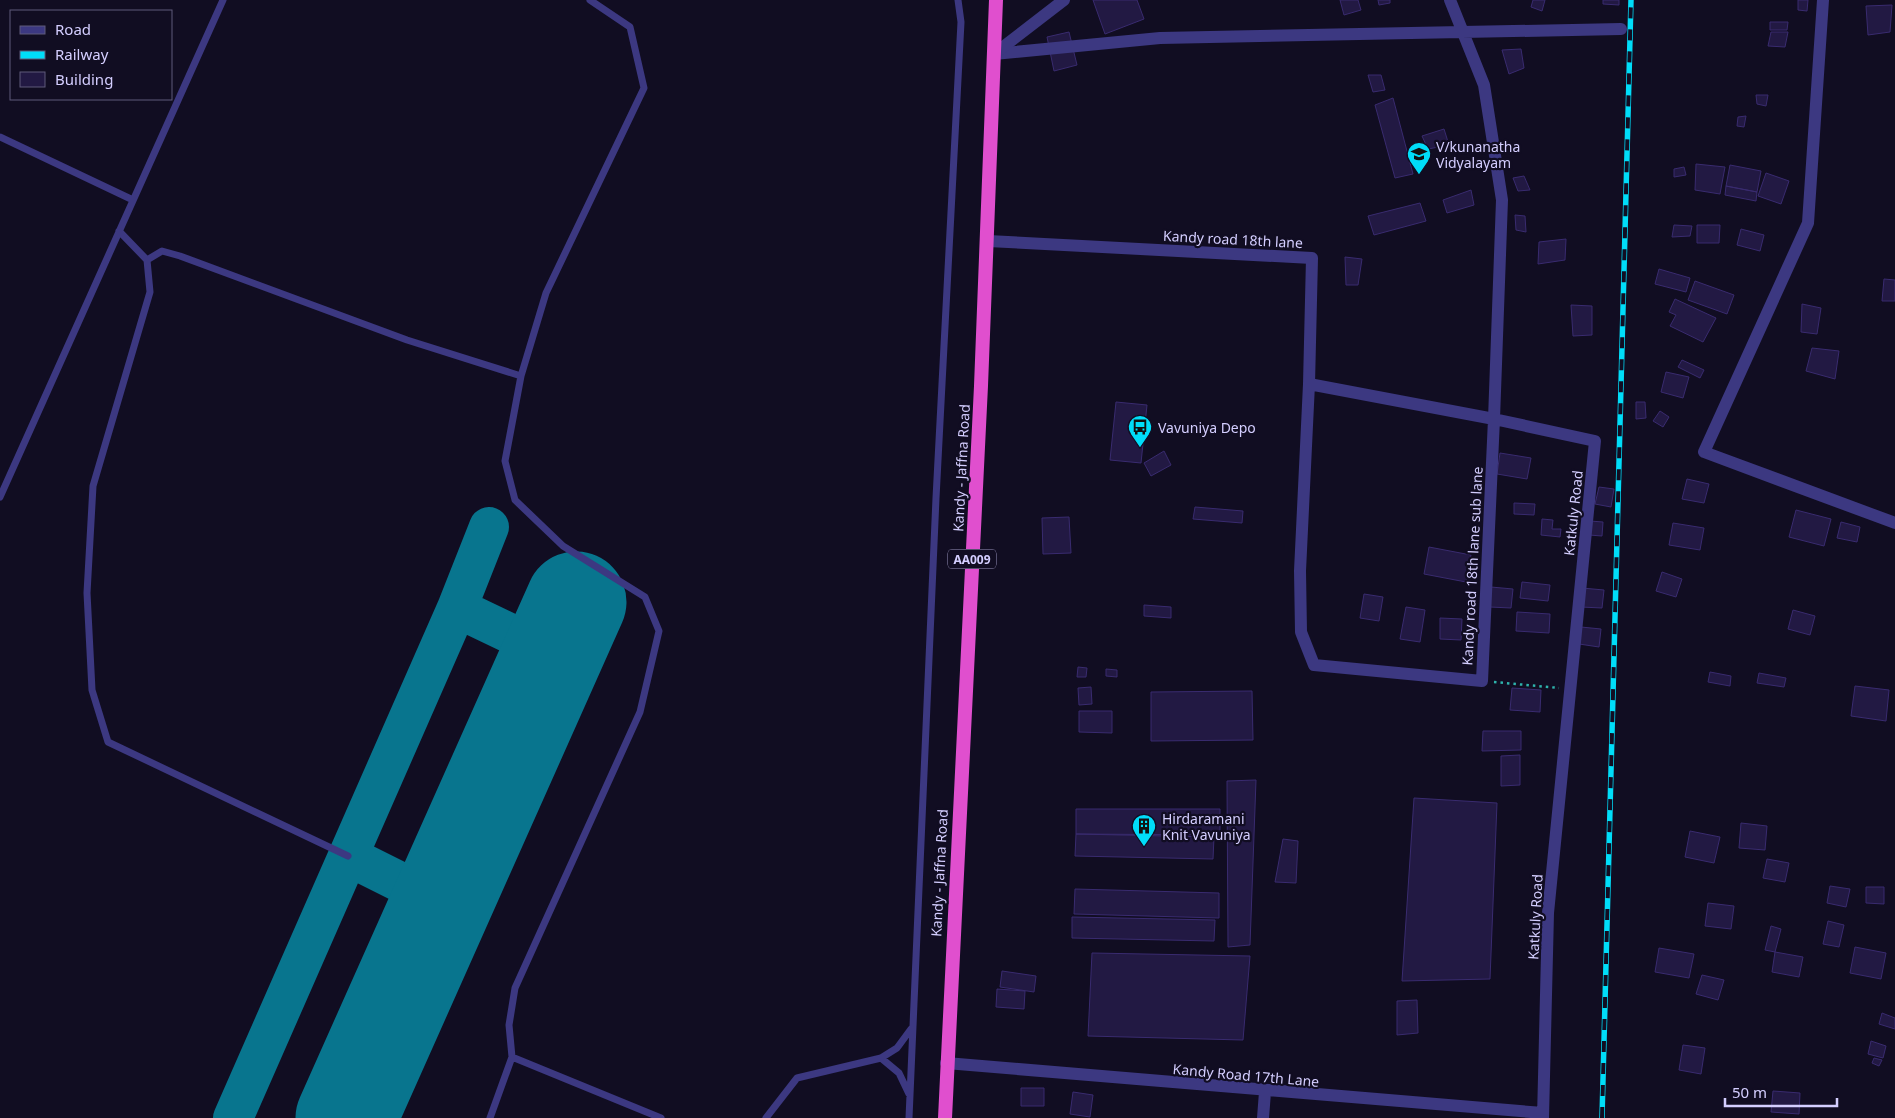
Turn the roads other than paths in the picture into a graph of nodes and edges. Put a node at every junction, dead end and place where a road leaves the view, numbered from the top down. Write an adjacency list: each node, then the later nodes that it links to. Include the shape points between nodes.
1 (223, 0): 12 (lane)
2 (590, 0): 16 (lane, via 630,27 644,88 546,293)
3 (958, 0): 22 (lane, via 961,22)
4 (996, 0): 10 (highway, Kandy - Jaffna Road / AA009)
5 (1064, 0): 10 (street)
6 (1450, 0): 9 (street)
7 (1823, 0): 20 (street, via 1808,222 1704,452)
8 (1621, 29): 9 (street)
9 (1461, 30): 10 (street, via 1160,38); 18 (street, via 1484,85 1502,200)
10 (994, 54): 14 (highway, Kandy - Jaffna Road / AA009)
11 (0, 137): 12 (lane)
12 (133, 200): 13 (lane)
13 (119, 231): 15 (lane); 19 (lane)
14 (988, 241): 17 (street, Kandy road 18th lane, via 1312,258); 25 (highway, Kandy - Jaffna Road / AA009)
15 (147, 260): 16 (lane, via 162,251 180,256 407,340); 21 (lane, via 150,292 93,486 87,593 92,690 108,742)
16 (521, 376): 23 (lane, via 505,461 515,500 563,546 645,597 660,631 640,712 515,988 509,1025)
17 (1309, 384): 18 (street); 18 (street, Kandy road 18th lane sub lane, via 1300,571 1302,632 1314,666 1482,681)
18 (1494, 419): 28 (street, Katkuly Road, via 1596,441 1548,913)
19 (0, 497)
20 (1895, 523)
21 (348, 856)
22 (912, 1028): 24 (lane, via 897,1048); 27 (lane)
23 (512, 1057): 29 (lane); 30 (lane)
24 (881, 1058): 27 (lane, via 899,1073); 31 (lane, via 797,1078)
25 (946, 1063): 26 (street, Kandy Road 17th Lane); 33 (highway, Kandy - Jaffna Road / AA009)
26 (1264, 1092): 28 (street, Kandy Road 17th Lane); 34 (street)
27 (910, 1096): 32 (lane)
28 (1543, 1116)
29 (490, 1118)
30 (661, 1118)
31 (766, 1118)
32 (909, 1118)
33 (945, 1118)
34 (1263, 1118)

